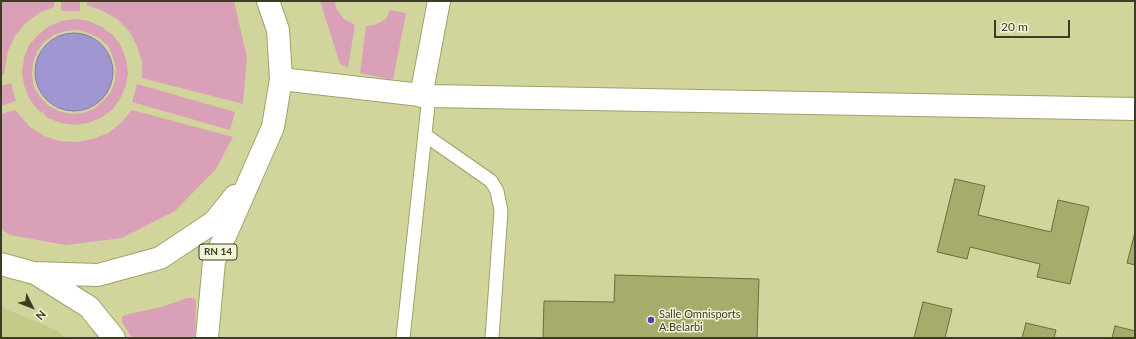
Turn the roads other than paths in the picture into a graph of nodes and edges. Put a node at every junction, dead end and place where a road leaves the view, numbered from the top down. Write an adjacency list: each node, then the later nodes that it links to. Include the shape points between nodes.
1 (268, 1): 3 (main road, via 278,30)
2 (439, 1): 4 (main road)
3 (281, 79): 4 (main road); 7 (main road, via 273,127)
4 (425, 96): 5 (main road); 6 (lane)
5 (1135, 109)
6 (426, 135): 12 (lane); 13 (lane, via 491,182 496,190 501,211)
7 (254, 171): 9 (main road, via 214,222 160,258 98,275); 11 (main road, RN 14, via 214,261)
8 (1, 264): 9 (main road)
9 (34, 273): 10 (main road, via 89,307)
10 (114, 338)
11 (207, 338)
12 (403, 338)
13 (492, 338)

